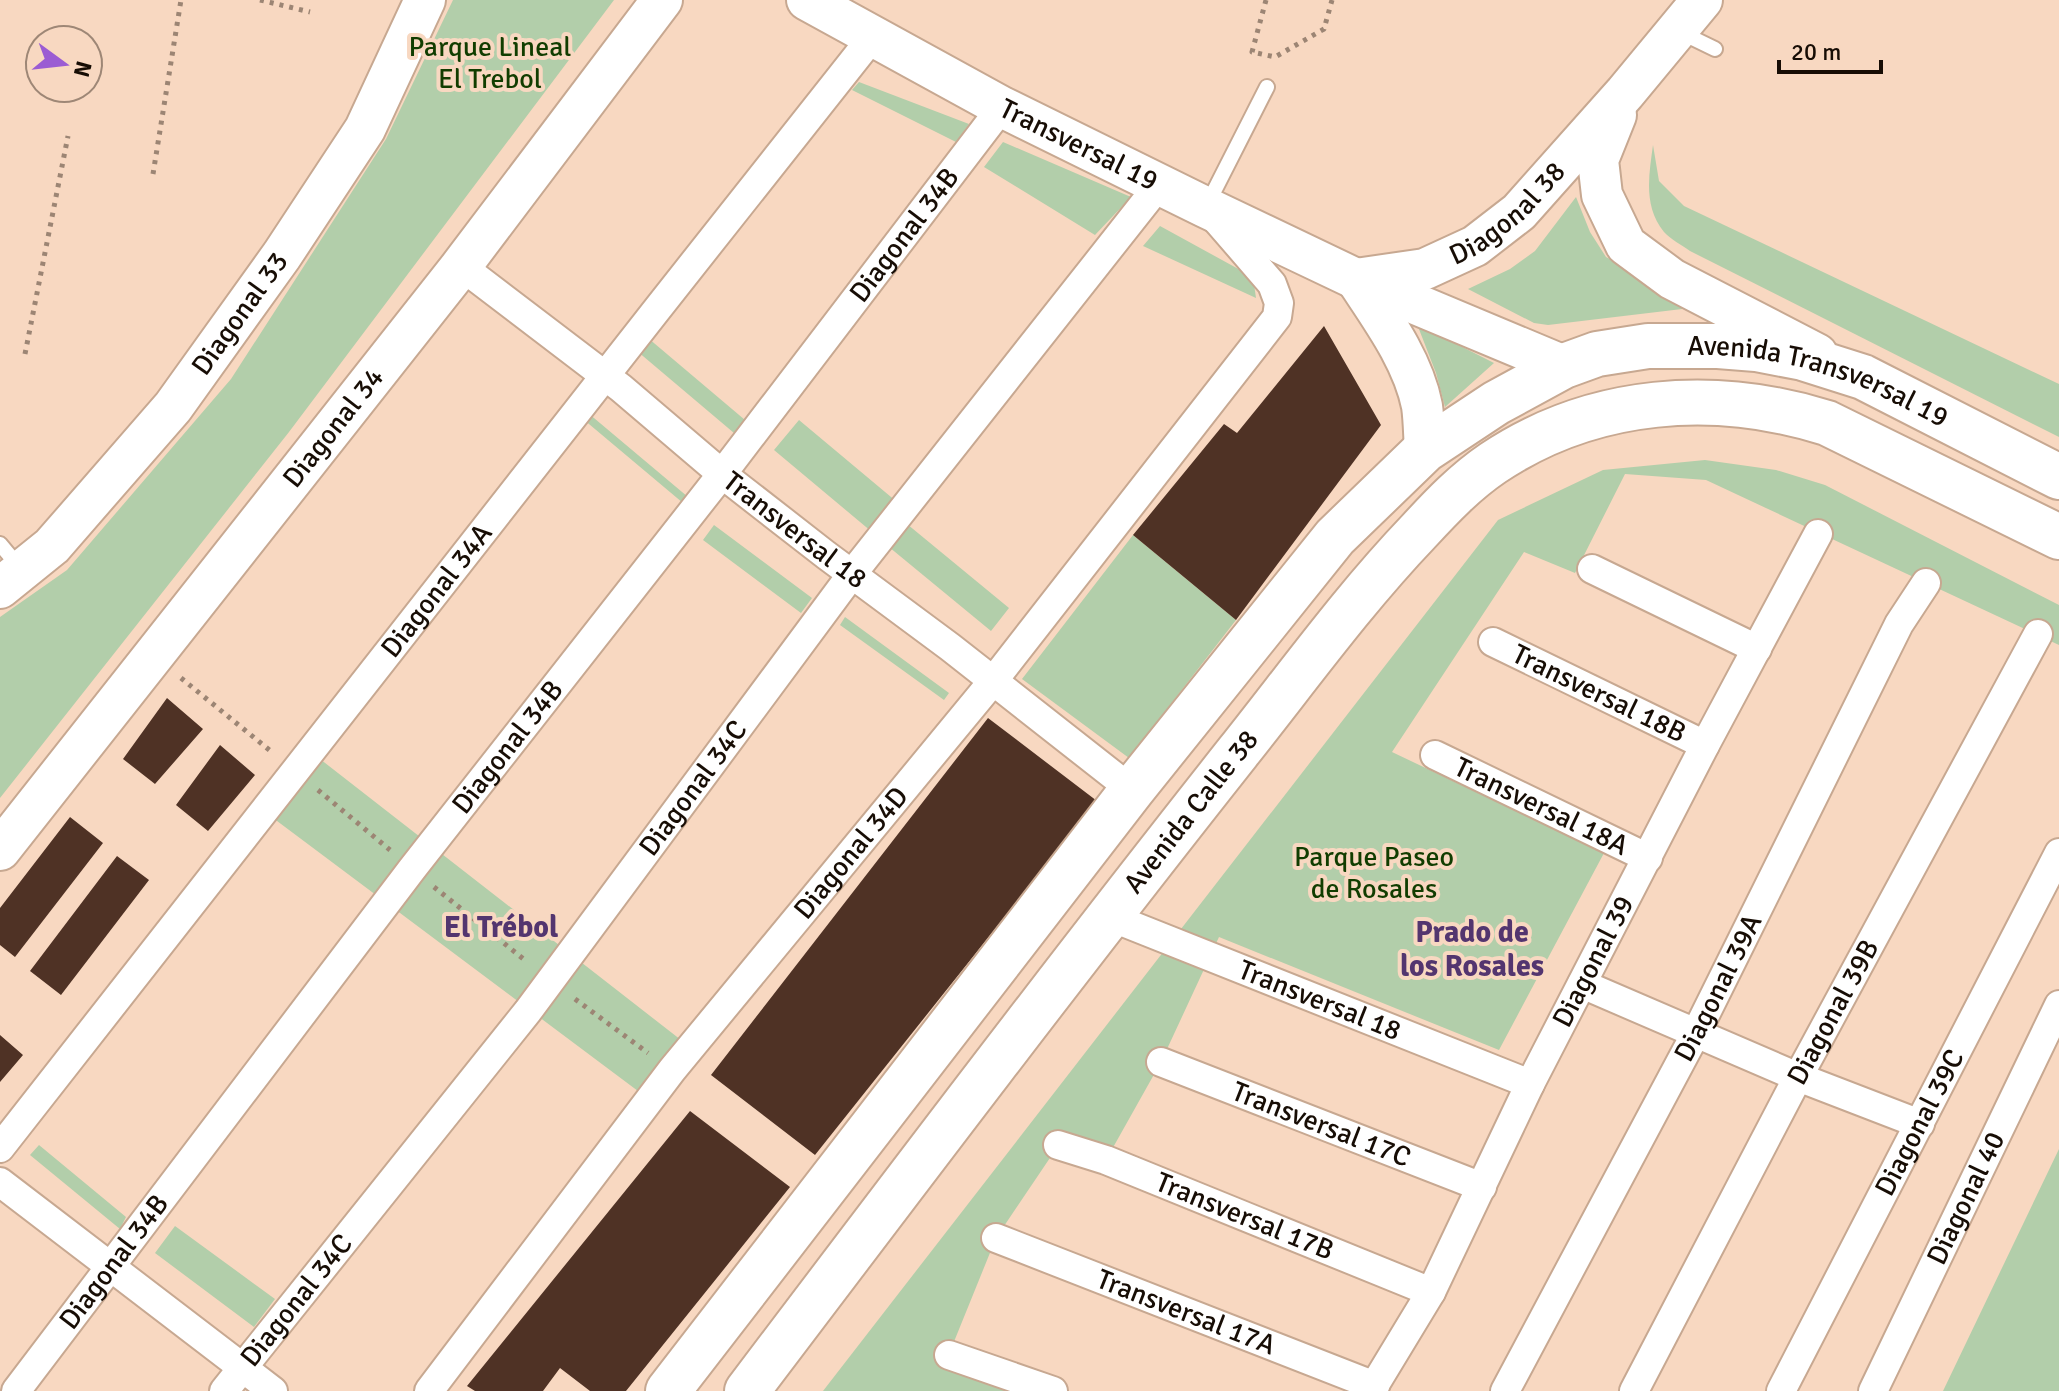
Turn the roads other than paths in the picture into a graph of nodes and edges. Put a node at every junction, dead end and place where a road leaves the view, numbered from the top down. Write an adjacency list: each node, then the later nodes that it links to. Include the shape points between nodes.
1 (425, 0): 24 (main road, Diagonal 33, via 365,129 173,407 52,546)
2 (662, 0): 13 (main road, Diagonal 34)
3 (807, 0): 6 (main road, Transversal 19)
4 (1702, 0): 5 (main road, Diagonal 38)
5 (1676, 30): 7 (lane); 9 (main road, Diagonal 38)
6 (874, 35): 10 (main road, Transversal 19); 16 (street, Diagonal 34A)
7 (1715, 49)
8 (1267, 87): 12 (lane)
9 (1625, 93): 14 (main road, Diagonal 38, via 1519,212 1475,246 1425,269); 17 (main road, Diagonal 38, via 1598,160 1602,195 1626,245 1672,279)
10 (1002, 107): 11 (main road, Transversal 19); 20 (street, Diagonal 34B)
11 (1159, 185): 12 (main road, Transversal 19); 26 (street, Diagonal 34C)
12 (1205, 207): 14 (main road, Transversal 19); 31 (street, Diagonal 34D, via 1272,284 1279,303 1277,317)
13 (461, 266): 16 (street, Transversal 18); 35 (main road, Diagonal 34)
14 (1356, 279): 15 (main road, Transversal 19); 19 (main road, via 1412,377 1422,406)
15 (1564, 366): 17 (main road, Avenida Transversal 19, via 1597,354 1648,346 1718,346 1803,358); 19 (main road, Avenida Calle 38)
16 (602, 376): 20 (street, Transversal 18); 47 (street, Diagonal 34A)
17 (1863, 377): 21 (main road, Avenida Transversal 19)
18 (1750, 404): 23 (main road, Avenida Transversal 19, via 1827,423); 38 (main road, Avenida Calle 38, via 1655,403 1588,418 1494,463 1454,494 1382,569)
19 (1425, 450): 34 (main road, Avenida Calle 38, via 1335,537)
20 (722, 474): 26 (street, Transversal 18); 51 (street, Diagonal 34B, via 412,869)
21 (2059, 477)
22 (1818, 534): 30 (street, Diagonal 39)
23 (2059, 537)
24 (7, 568)
25 (1592, 569): 30 (street)
26 (852, 574): 31 (street, Transversal 18); 54 (street, Diagonal 34C, via 572,955)
27 (1926, 583): 41 (street, Diagonal 39A, via 1899,624)
28 (2038, 634): 43 (street, Diagonal 39B)
29 (1493, 642): 32 (street, Transversal 18B)
30 (1757, 649): 32 (street, Diagonal 39)
31 (993, 681): 34 (street, Transversal 18); 59 (street, Diagonal 34D, via 672,1070)
32 (1705, 745): 37 (street, Diagonal 39)
33 (1435, 755): 37 (street, Transversal 18A)
34 (1132, 790): 60 (main road, Avenida Calle 38)
35 (0, 850)
36 (2059, 853): 45 (street, Diagonal 39C)
37 (1648, 858): 39 (street, Diagonal 39)
38 (1108, 916): 44 (street, Transversal 18); 61 (main road, Avenida Calle 38)
39 (1582, 984): 41 (street); 44 (street, Diagonal 39)
40 (2059, 1005): 66 (street, Diagonal 40)
41 (1696, 1033): 43 (street); 63 (street, Diagonal 39A)
42 (1161, 1062): 49 (street, Transversal 17C)
43 (1798, 1077): 45 (street); 64 (street, Diagonal 39B)
44 (1530, 1084): 49 (street, Diagonal 39)
45 (1920, 1124): 65 (street, Diagonal 39C)
46 (1058, 1145): 52 (street, Transversal 17B)
47 (0, 1148)
48 (0, 1182): 51 (street)
49 (1482, 1187): 52 (street, Diagonal 39)
50 (996, 1238): 55 (street, Transversal 17A)
51 (111, 1268): 54 (street); 56 (street, Diagonal 34B)
52 (1431, 1292): 55 (street, Diagonal 39)
53 (949, 1355): 62 (street)
54 (242, 1368): 57 (street, Diagonal 34C); 58 (street)
55 (1373, 1388)
56 (16, 1391)
57 (224, 1391)
58 (273, 1391)
59 (429, 1391)
60 (668, 1391)
61 (747, 1391)
62 (1053, 1391)
63 (1505, 1391)
64 (1634, 1391)
65 (1781, 1391)
66 (1873, 1391)

